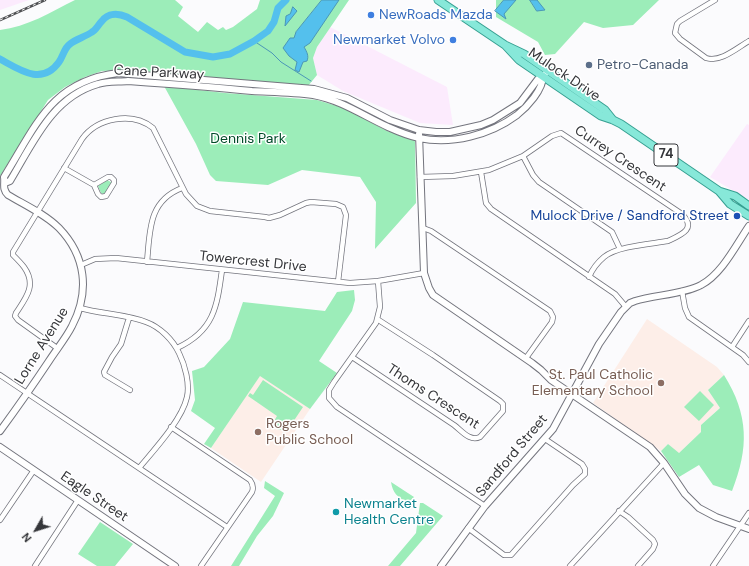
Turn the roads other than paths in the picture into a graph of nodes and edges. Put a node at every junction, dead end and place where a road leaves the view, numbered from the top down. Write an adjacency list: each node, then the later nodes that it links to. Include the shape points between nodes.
1 (438, 0): 4 (main road, Mulock Drive / 74, via 505,46 524,54)
2 (715, 0): 3 (street, via 676,24 676,33 680,40 710,60 724,56)
3 (749, 41)
4 (545, 73): 5 (main road, Cane Parkway, via 520,103 508,112 481,125); 8 (main road, Cane Parkway, via 543,83 525,109 506,122); 16 (main road, Mulock Drive / 74, via 605,110 613,120)
5 (463, 129): 6 (main road, Cane Parkway, via 450,132); 8 (street)
6 (419, 130): 7 (main road); 13 (main road, Cane Parkway, via 390,120 347,98 314,89 118,73 102,75 71,88 44,112 4,177)
7 (419, 138): 8 (main road, Cane Parkway); 12 (main road); 13 (main road, Cane Parkway, via 388,127 345,104 313,95 128,81 100,84 74,95 52,113 10,181)
8 (466, 138)
9 (523, 156): 11 (street, Currey Crescent); 22 (street, via 539,182 612,232); 22 (street, Currey Crescent, via 552,136 561,133 682,214 687,220 688,228 675,238)
10 (64, 168): 14 (street); 15 (street, via 82,139 94,127 111,120 135,119 146,123 156,132); 18 (street)
11 (481, 172): 12 (street, Currey Crescent, via 445,177); 27 (street, via 486,204 491,209)
12 (420, 177): 21 (main road)
13 (5, 183): 18 (main road, Lorne Avenue, via 5,192 8,195)
14 (94, 185): 14 (street, via 108,177 114,180 104,197 99,196)
15 (182, 188): 23 (street, via 169,195 156,210 150,224); 28 (street, via 197,206 204,209 269,218 306,203 340,205 346,214)
16 (719, 191): 17 (main road, Mulock Drive / 74, via 735,196); 19 (main road, Mulock Drive / 74, via 730,204)
17 (749, 206)
18 (38, 213): 24 (main road, Lorne Avenue, via 63,232); 37 (street, via 13,252 24,266 30,286 15,316)
19 (749, 216)
20 (749, 226): 30 (main road, Sandford Street, via 715,275 700,286)
21 (423, 228): 26 (main road); 40 (street, via 550,311 553,316 552,322)
22 (620, 249): 27 (street, Currey Crescent, via 604,256)
23 (146, 262): 24 (street, Towercrest Drive, via 106,258 95,259); 25 (street, Towercrest Drive)
24 (81, 265): 32 (main road, Lorne Avenue, via 84,292)
25 (222, 270): 28 (street, Towercrest Drive); 38 (street, via 219,294 212,317 203,330)
26 (424, 273): 29 (street, Towercrest Drive); 40 (main road, via 433,295)
27 (589, 277): 31 (street, via 615,294)
28 (338, 282): 29 (street, Towercrest Drive)
29 (378, 282): 34 (street, via 380,307)
30 (682, 291): 31 (main road, Sandford Street, via 641,299); 36 (street, via 684,308 690,317)
31 (626, 307): 45 (main road, Sandford Street, via 599,344)
32 (80, 308): 33 (street); 37 (main road, Lorne Avenue, via 72,327)
33 (129, 318): 38 (street, via 159,329); 43 (street, via 121,344 104,372)
34 (377, 319): 39 (street); 39 (street, Thoms Crescent, via 500,400 503,411 478,439 473,438)
35 (749, 321): 36 (street)
36 (732, 347): 41 (street)
37 (57, 348): 44 (main road, Lorne Avenue)
38 (177, 348): 46 (street, via 184,363 188,395)
39 (352, 357): 54 (street, via 329,390 332,403)
40 (526, 358): 45 (main road)
41 (749, 362)
42 (0, 375): 44 (street)
43 (130, 390)
44 (28, 392): 47 (main road, Lorne Avenue); 51 (street)
45 (572, 394): 48 (main road, Sandford Street); 50 (main road, via 650,447)
46 (171, 427): 51 (street); 59 (street, via 253,484 253,489)
47 (0, 431)
48 (545, 439): 54 (main road, Sandford Street); 60 (street, via 582,464 585,474 511,555 504,555)
49 (0, 447): 52 (main road, Eagle Street)
50 (664, 463): 55 (street); 58 (main road, via 681,489 695,504 709,514)
51 (139, 468): 59 (street)
52 (34, 470): 53 (main road, Eagle Street); 57 (street)
53 (78, 500): 62 (main road, Eagle Street); 63 (street)
54 (485, 506): 60 (main road, Sandford Street)
55 (619, 511): 66 (street); 67 (street, via 655,544)
56 (749, 513): 58 (street)
57 (0, 520)
58 (740, 526): 61 (main road); 68 (street)
59 (228, 527): 64 (street)
60 (468, 528): 65 (main road, Sandford Street)
61 (749, 529)
62 (172, 565)
63 (35, 566)
64 (201, 566)
65 (441, 566)
66 (570, 566)
67 (638, 566)
68 (713, 566)

